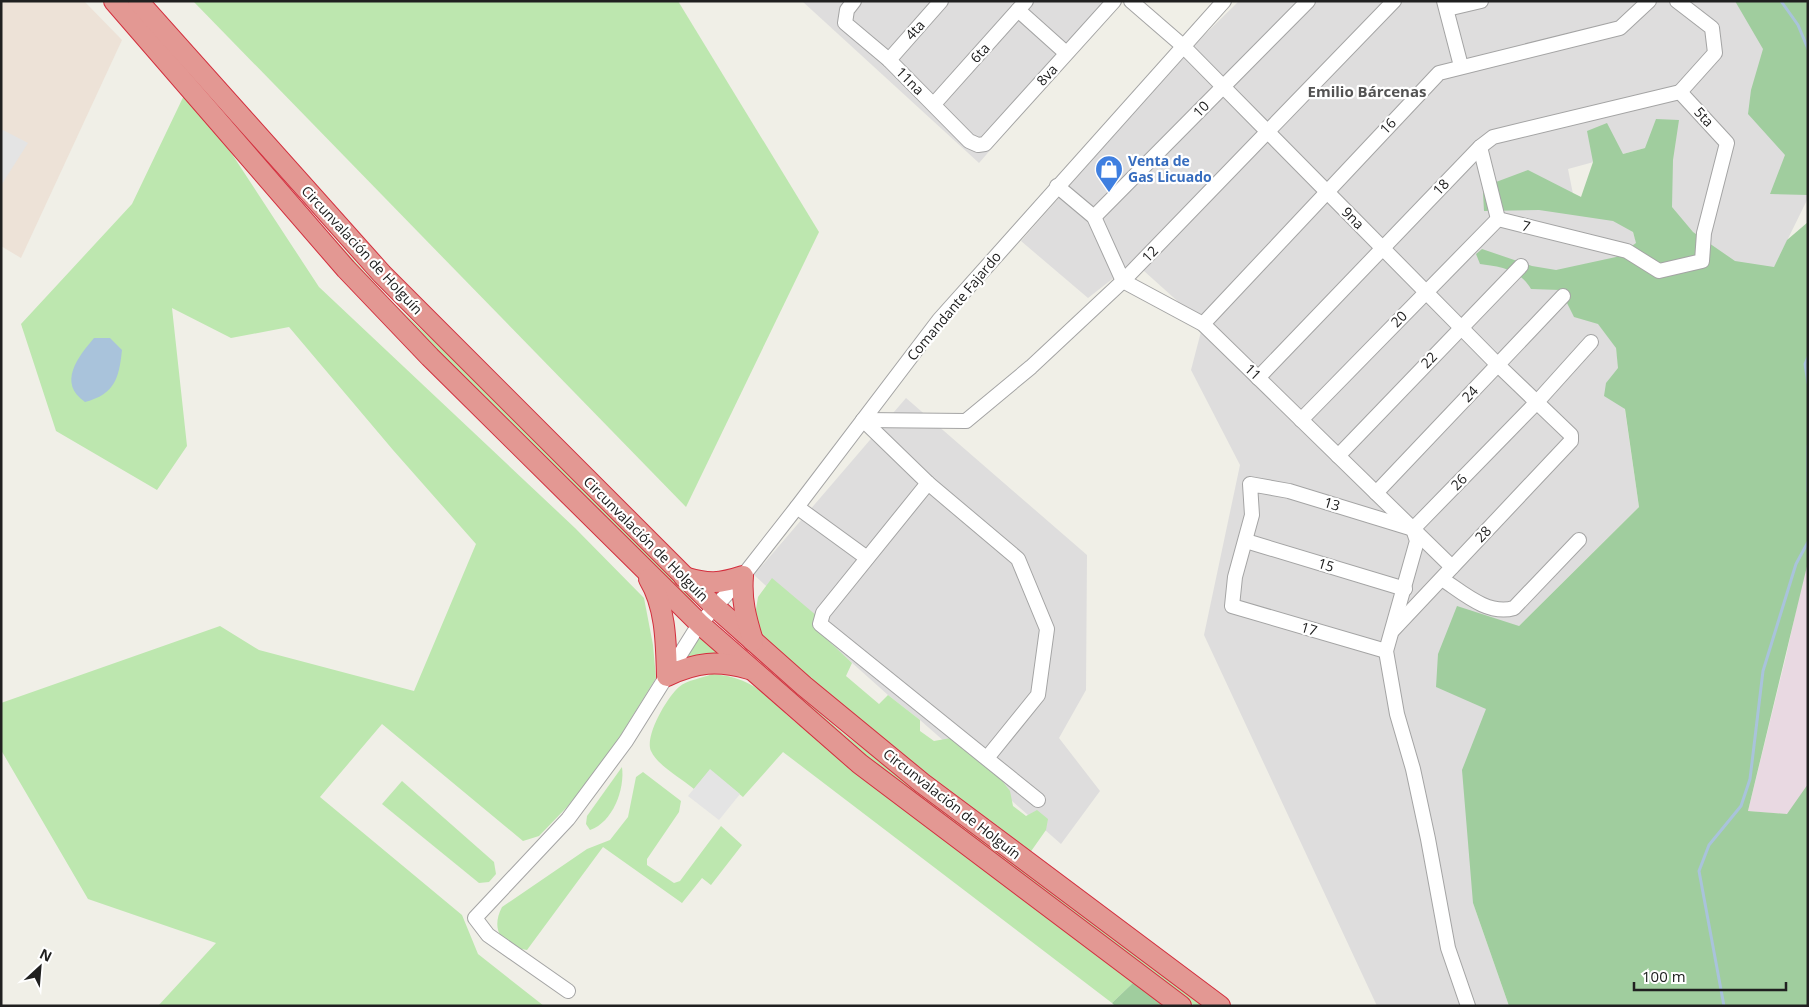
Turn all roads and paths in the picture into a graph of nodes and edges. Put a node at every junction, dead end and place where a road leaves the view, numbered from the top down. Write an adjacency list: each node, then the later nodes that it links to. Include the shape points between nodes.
1 (114, 1): 53 (highway, Circunvalación de Holguín, via 346,269)
2 (138, 1): 54 (highway, Circunvalación de Holguín, via 382,274)
3 (854, 1): 17 (street, 11na, via 845,23)
4 (940, 1): 17 (street, 4ta)
5 (1114, 1): 16 (street, 8va)
6 (1131, 1): 15 (street, 9na)
7 (1224, 1): 15 (street, Comandante Fajardo)
8 (1308, 1): 19 (street, 10)
9 (1394, 1): 22 (street, 12)
10 (1481, 1): 13 (street)
11 (1649, 1): 18 (street, 16, via 1620,28)
12 (1677, 1): 20 (street, via 1712,28 1714,53)
13 (1446, 5): 18 (street)
14 (1022, 6): 16 (street); 21 (street, 6ta)
15 (1183, 46): 19 (street, 9na); 25 (street, Comandante Fajardo)
16 (1066, 53): 23 (street, 8va, via 984,144)
17 (889, 60): 21 (street, 11na)
18 (1461, 66): 26 (street, 16, via 1439,73)
19 (1223, 87): 22 (street, 9na); 27 (street, 10)
20 (1680, 92): 24 (street, 18, via 1494,137); 30 (street, 5ta, via 1727,143 1704,233)
21 (934, 104): 23 (street, 11na, via 969,142)
22 (1267, 132): 26 (street, 9na); 32 (street, 12)
23 (978, 145)
24 (1480, 147): 28 (street); 29 (street, 18)
25 (1057, 186): 27 (street); 41 (street, Comandante Fajardo, via 938,320)
26 (1326, 191): 29 (street, 9na); 35 (street, 16)
27 (1094, 217): 32 (street)
28 (1498, 219): 30 (street, 7, via 1626,251 1659,271); 33 (street, 20)
29 (1382, 248): 33 (street, 9na); 39 (street, 18)
30 (1702, 261)
31 (1522, 266): 36 (street, 22)
32 (1123, 281): 35 (street, 11); 41 (street, 12, via 1031,367 966,421)
33 (1427, 291): 36 (street, 9na); 42 (street, 20)
34 (1563, 296): 38 (street, 24)
35 (1203, 324): 39 (street, 11)
36 (1461, 327): 38 (street, 9na); 44 (street, 22)
37 (1591, 342): 40 (street, 26)
38 (1498, 365): 40 (street, 9na); 46 (street, 24)
39 (1258, 378): 42 (street, 11)
40 (1537, 402): 43 (street, 9na); 48 (street, 26)
41 (863, 420): 45 (street); 47 (street, Comandante Fajardo)
42 (1301, 420): 44 (street, 11)
43 (1572, 438): 52 (street, 28)
44 (1338, 456): 46 (street, 11)
45 (928, 483): 51 (street); 65 (street, via 1018,559 1047,628 1038,695)
46 (1376, 493): 48 (street, 11)
47 (798, 507): 51 (street); 55 (street, Comandante Fajardo)
48 (1413, 529): 50 (street, 13, via 1289,491 1250,484 1252,515); 52 (street, 11); 57 (street, via 1417,541)
49 (1579, 540): 56 (street, via 1514,608 1505,610 1473,600)
50 (1246, 541): 57 (street, 15); 62 (street, 17, via 1232,606)
51 (867, 558): 65 (street, via 823,613 820,624)
52 (1452, 567): 56 (street, 28)
53 (643, 568): 59 (highway, Circunvalación de Holguín); 64 (highway, via 656,591 663,621)
54 (682, 576): 55 (highway, via 705,583); 58 (highway, Circunvalación de Holguín)
55 (743, 576): 58 (street, Comandante Fajardo); 61 (highway, via 743,608)
56 (1442, 578): 60 (street, 28)
57 (1405, 589): 60 (street)
58 (714, 606): 59 (street, Comandante Fajardo); 61 (highway, Circunvalación de Holguín)
59 (701, 625): 63 (highway, Circunvalación de Holguín); 64 (street, Comandante Fajardo)
60 (1393, 630): 62 (street)
61 (754, 643): 69 (highway, Circunvalación de Holguín, via 922,782)
62 (1386, 652): 70 (street, via 1397,714 1428,839 1448,948)
63 (752, 670): 64 (highway, via 710,663 691,665); 68 (highway, Circunvalación de Holguín, via 860,764)
64 (667, 676): 67 (street, Comandante Fajardo, via 626,741 568,819 475,918 488,935)
65 (987, 758): 66 (street)
66 (1038, 800)
67 (568, 991)
68 (1181, 1006)
69 (1220, 1006)
70 (1468, 1006)

